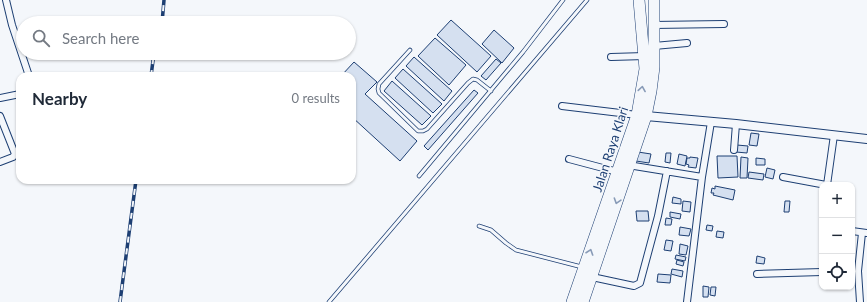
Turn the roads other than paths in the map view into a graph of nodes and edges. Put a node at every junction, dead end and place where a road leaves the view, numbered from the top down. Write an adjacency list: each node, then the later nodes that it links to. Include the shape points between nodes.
1 (6, 0): 8 (street)
2 (563, 0): 16 (lane)
3 (587, 0): 45 (lane)
4 (639, 0): 12 (highway, Jalan Raya Klari)
5 (654, 0): 7 (highway, Jalan Raya Klari)
6 (724, 24): 7 (street)
7 (653, 25): 10 (highway, Jalan Raya Klari)
8 (16, 37)
9 (687, 43): 10 (street)
10 (654, 46): 20 (highway, Jalan Raya Klari, via 653,79)
11 (410, 50): 16 (lane, via 378,89 379,93 418,131 427,129 473,79)
12 (645, 56): 13 (street); 20 (highway, Jalan Raya Klari, one-way to 12)
13 (611, 57)
14 (24, 60): 15 (street)
15 (28, 72)
16 (491, 91): 32 (lane)
17 (16, 95): 18 (street)
18 (0, 98)
19 (562, 106): 20 (street)
20 (641, 115): 22 (street); 29 (highway, Jalan Raya Klari); 31 (highway, Jalan Raya Klari)
21 (0, 116): 28 (street, via 15,154)
22 (711, 122): 23 (street); 33 (street)
23 (736, 124): 24 (street); 26 (street)
24 (834, 135): 25 (street); 35 (street)
25 (867, 139)
26 (734, 150)
27 (570, 159): 31 (street)
28 (0, 162)
29 (628, 165): 30 (street); 44 (highway, Jalan Raya Klari, one-way to 44)
30 (667, 171): 33 (street); 44 (street, via 640,283 634,286)
31 (618, 172): 40 (highway, Jalan Raya Klari, one-way to 31)
32 (419, 176)
33 (702, 177): 48 (street)
34 (783, 177): 36 (street)
35 (826, 182)
36 (819, 184)
37 (479, 226): 40 (lane, via 491,230 516,250)
38 (855, 231): 39 (street)
39 (865, 233): 41 (street)
40 (584, 268): 46 (highway, Jalan Raya Klari)
41 (855, 271): 49 (street)
42 (819, 272): 43 (street)
43 (757, 274)
44 (592, 277): 47 (highway, Jalan Raya Klari)
45 (329, 302)
46 (572, 302)
47 (583, 302)
48 (687, 302)
49 (860, 302)

